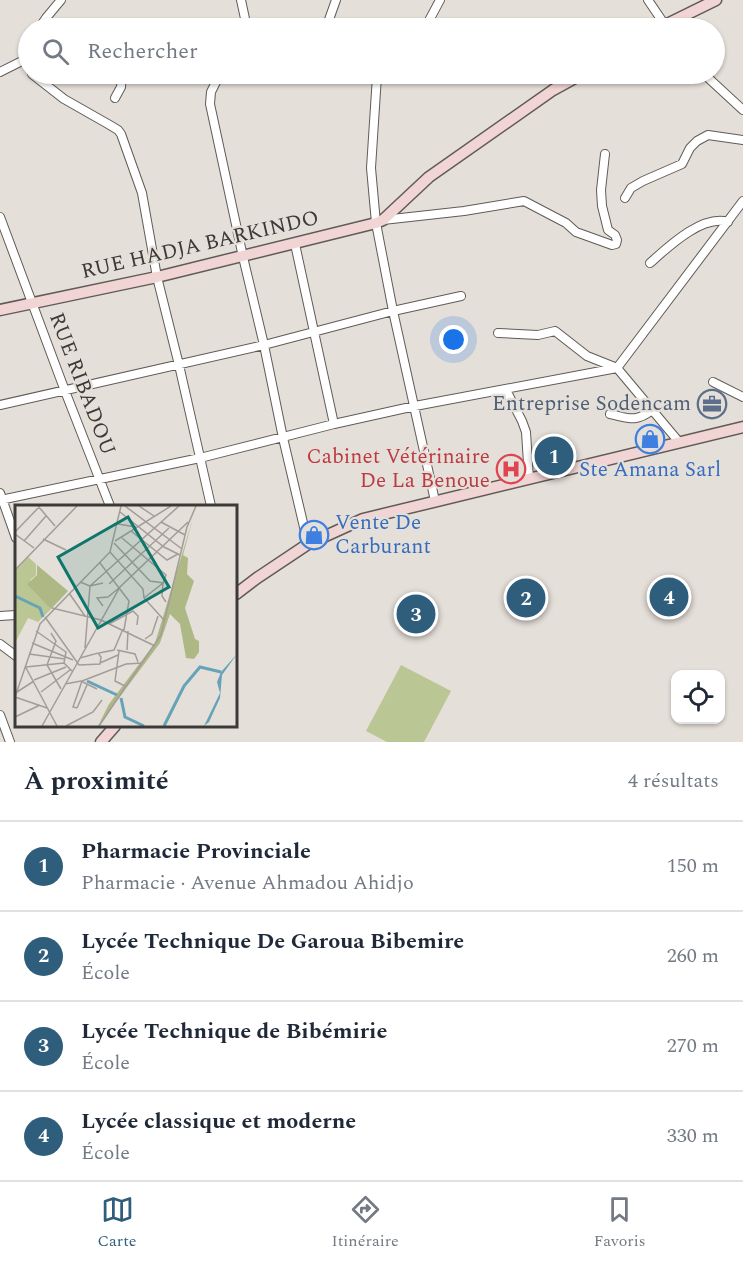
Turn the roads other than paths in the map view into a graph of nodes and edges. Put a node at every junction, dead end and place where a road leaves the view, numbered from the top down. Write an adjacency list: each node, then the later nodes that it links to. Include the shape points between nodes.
1 (61, 0): 7 (street)
2 (241, 0): 8 (street)
3 (336, 0): 9 (street)
4 (440, 0): 10 (street)
5 (648, 0): 11 (street)
6 (716, 0): 12 (street)
7 (46, 18)
8 (244, 18)
9 (330, 18)
10 (430, 18)
11 (659, 18)
12 (681, 18)
13 (18, 62): 14 (street)
14 (0, 72)
15 (45, 84): 33 (street, via 121,134 142,193)
16 (122, 84): 21 (street)
17 (216, 84): 31 (street, via 210,104)
18 (376, 84): 28 (street, via 371,168)
19 (564, 84): 28 (street, via 429,177)
20 (715, 84): 22 (street)
21 (116, 98)
22 (743, 110)
23 (743, 140): 25 (street, via 708,135 690,148 682,164 631,188)
24 (605, 154): 28 (street, via 602,206 616,244 576,232 524,201)
25 (624, 198)
26 (743, 201): 29 (street)
27 (0, 217): 35 (street, RUE RIBADOU)
28 (380, 222): 30 (street, RUE HADJA BARKINDO); 37 (street)
29 (728, 222): 32 (street, via 693,229); 42 (street)
30 (295, 243): 31 (street, RUE HADJA BARKINDO); 38 (street)
31 (243, 257): 33 (street, RUE HADJA BARKINDO); 40 (street)
32 (650, 263)
33 (157, 277): 35 (street, RUE HADJA BARKINDO); 41 (street)
34 (461, 296): 37 (street)
35 (33, 304): 36 (street, RUE HADJA BARKINDO); 45 (street, RUE RIBADOU)
36 (0, 310)
37 (393, 311): 38 (street); 48 (street)
38 (315, 332): 40 (street); 51 (street)
39 (498, 333): 42 (street, via 538,335 555,331 587,356)
40 (264, 345): 41 (street); 53 (street)
41 (179, 365): 45 (street); 55 (street)
42 (617, 368): 44 (street); 49 (street)
43 (713, 382): 46 (street)
44 (506, 390): 48 (street); 57 (street, via 526,432)
45 (65, 391): 47 (street); 56 (street, RUE RIBADOU)
46 (743, 397)
47 (0, 405)
48 (415, 406): 51 (street); 59 (street)
49 (652, 410): 50 (street, via 638,419); 54 (street)
50 (610, 414)
51 (334, 424): 53 (street)
52 (743, 427): 54 (street)
53 (283, 438): 55 (street); 63 (street)
54 (680, 442): 57 (street)
55 (200, 458): 56 (street); 61 (street)
56 (100, 479): 58 (street); 60 (street, RUE RIBADOU)
57 (529, 479): 59 (street)
58 (1, 498): 62 (street)
59 (435, 501): 63 (street, via 363,519)
60 (109, 505)
61 (211, 505)
62 (15, 535)
63 (308, 544): 64 (street)
64 (237, 593)
65 (15, 615): 66 (street)
66 (0, 616)
67 (0, 644): 68 (street)
68 (15, 655)
69 (0, 715): 71 (street)
70 (111, 727): 72 (street)
71 (10, 742)
72 (101, 742)

